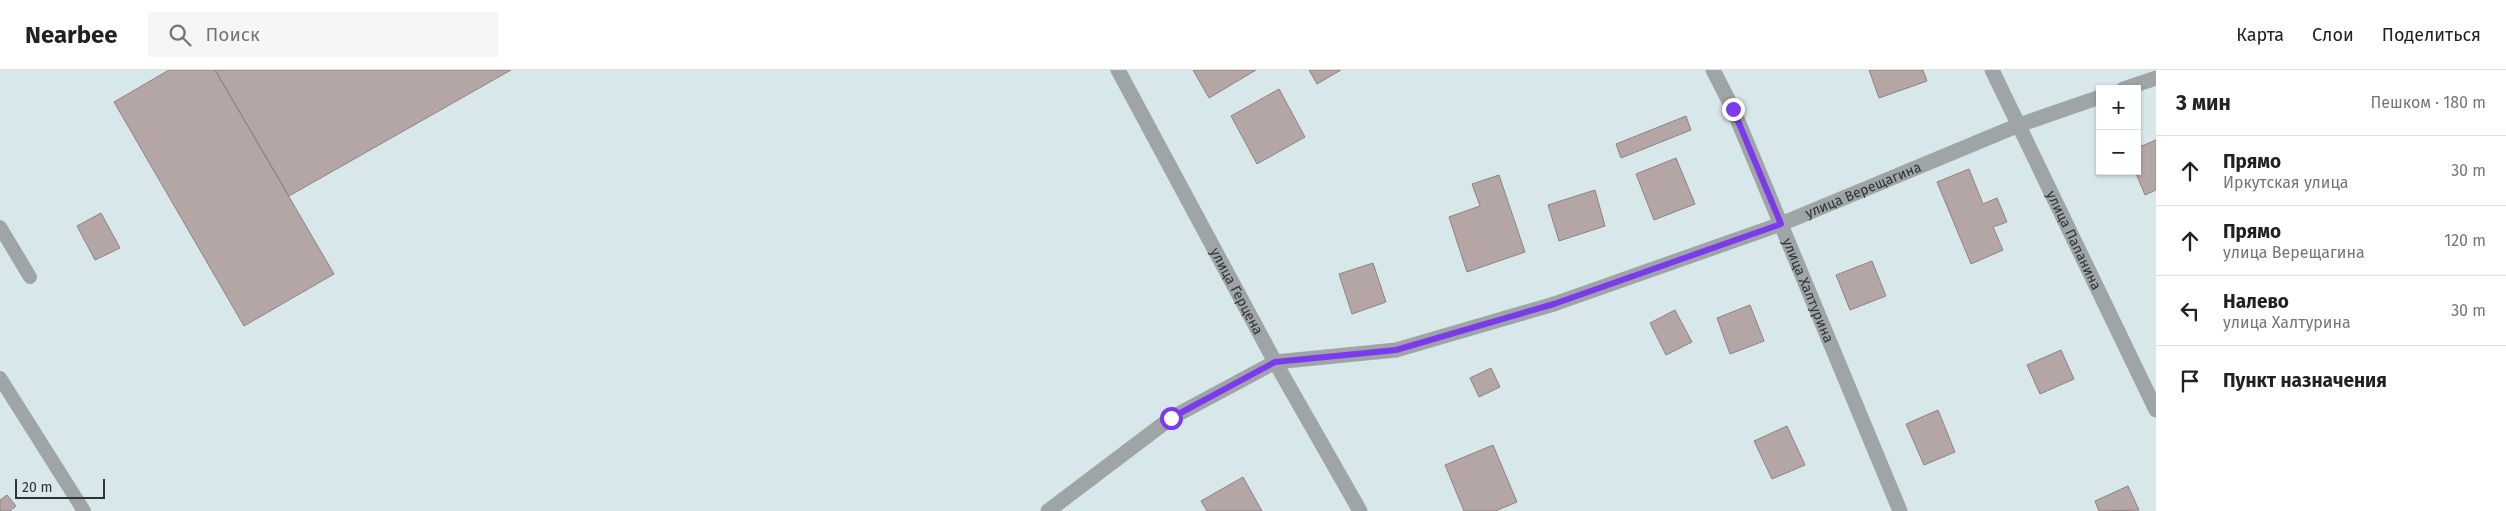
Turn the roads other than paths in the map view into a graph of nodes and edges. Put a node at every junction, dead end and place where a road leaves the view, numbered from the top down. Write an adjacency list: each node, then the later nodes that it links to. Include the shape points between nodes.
1 (1713, 70): 8 (street, улица Халтурина, via 1733,109)
2 (1992, 70): 7 (street, улица Папанина)
3 (1122, 72): 11 (street, улица Герцена)
4 (2156, 78): 5 (street)
5 (2135, 85)
6 (2096, 98): 7 (street, улица Верещагина)
7 (2019, 125): 8 (street, улица Верещагина); 13 (street, улица Папанина)
8 (1781, 224): 11 (street, улица Верещагина, via 1554,304 1396,350); 17 (street, улица Халтурина)
9 (0, 227): 10 (lane)
10 (30, 277)
11 (1275, 362): 15 (street, via 1171,418); 16 (street, улица Герцена)
12 (0, 378): 14 (lane)
13 (2156, 410)
14 (84, 511)
15 (1048, 511)
16 (1360, 511)
17 (1900, 511)

